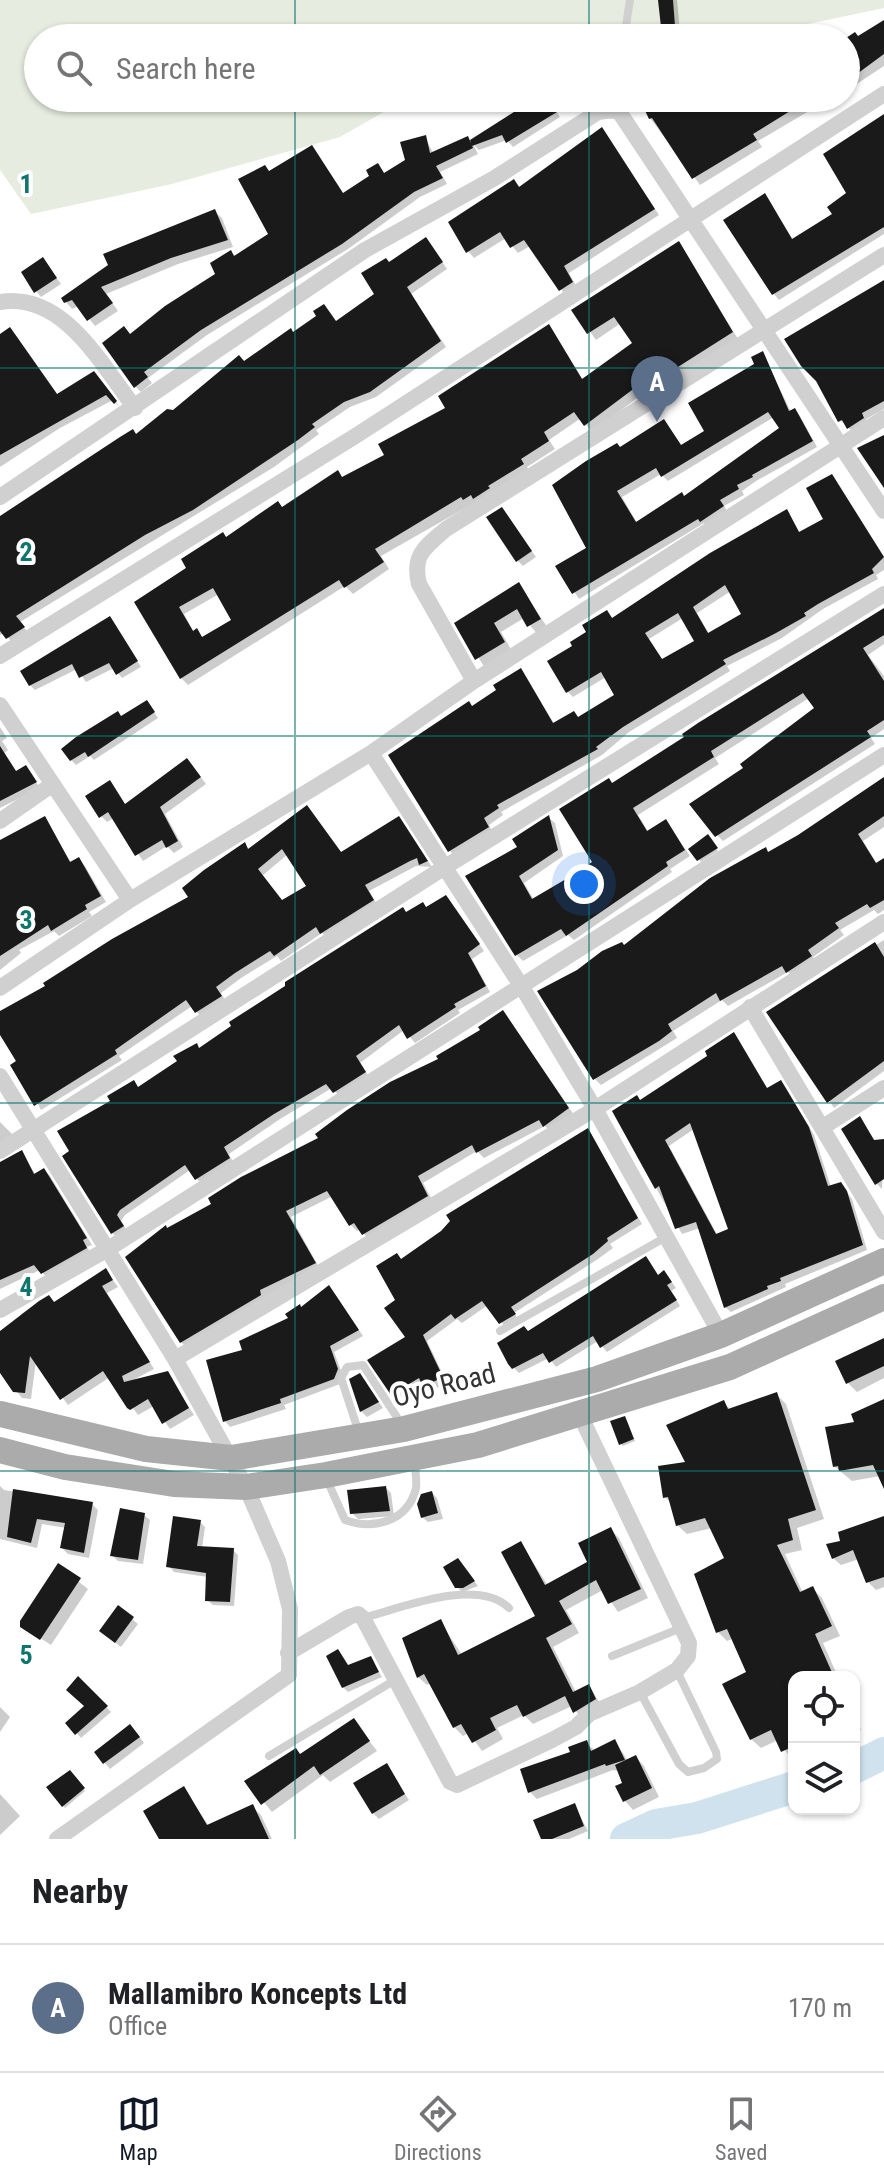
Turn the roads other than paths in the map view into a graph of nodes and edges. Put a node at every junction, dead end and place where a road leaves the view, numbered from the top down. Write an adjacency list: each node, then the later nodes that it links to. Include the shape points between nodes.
1 (630, 0): 2 (lane)
2 (626, 24)
3 (884, 94): 4 (street)
4 (860, 110)
5 (598, 112): 12 (street, via 493,179 365,250)
6 (619, 112): 8 (street)
7 (857, 112): 8 (street)
8 (692, 220): 11 (street); 18 (street)
9 (884, 255): 11 (street)
10 (0, 302): 12 (street, via 26,300 55,314 79,335)
11 (766, 330): 14 (street); 19 (street, via 446,529 418,552 419,584)
12 (135, 408): 15 (street)
13 (884, 418): 14 (street)
14 (841, 445): 16 (street); 19 (street)
15 (0, 497)
16 (884, 511)
17 (884, 594): 25 (street)
18 (0, 656)
19 (474, 681): 21 (street)
20 (0, 705): 23 (street)
21 (371, 753): 25 (street); 26 (street)
22 (884, 755): 28 (street)
23 (53, 784): 24 (street); 26 (street)
24 (0, 821)
25 (445, 867): 28 (street); 35 (street)
26 (130, 900): 29 (street)
27 (884, 922): 30 (street)
28 (522, 987): 33 (street); 39 (street)
29 (0, 988)
30 (750, 1007): 33 (street); 34 (street)
31 (0, 1076): 35 (street)
32 (884, 1088): 34 (street)
33 (595, 1109): 38 (street); 45 (street)
34 (823, 1127): 37 (street)
35 (31, 1131): 36 (street); 39 (street)
36 (0, 1151)
37 (884, 1232)
38 (666, 1236): 43 (lane); 44 (street)
39 (108, 1249): 42 (street); 45 (street)
40 (884, 1261): 44 (main road, Oyo Road)
41 (884, 1297): 47 (main road, via 730,1367)
42 (0, 1310)
43 (500, 1331)
44 (721, 1335): 48 (main road, Oyo Road, via 597,1379)
45 (175, 1359): 51 (street)
46 (0, 1414): 51 (main road, Oyo Road, via 146,1449)
47 (580, 1415): 52 (main road); 57 (street)
48 (404, 1429): 49 (main road, Oyo Road); 49 (lane, via 363,1365 347,1367 341,1378)
49 (360, 1437): 51 (main road, Oyo Road)
50 (0, 1450): 54 (main road, via 131,1480)
51 (231, 1458): 54 (street)
52 (414, 1459): 53 (main road); 53 (lane, via 416,1489 383,1525 364,1527 345,1520)
53 (326, 1475): 54 (main road)
54 (246, 1487): 58 (street, via 278,1561 290,1609)
55 (509, 1608): 56 (lane, via 491,1596 443,1597)
56 (363, 1618): 58 (street, via 349,1617); 61 (street)
57 (681, 1628): 59 (lane); 60 (street, via 689,1643 688,1656)
58 (288, 1653): 64 (street, via 289,1675)
59 (612, 1656)
60 (677, 1670): 62 (street); 62 (lane, via 716,1752 711,1764 688,1772 679,1764)
61 (395, 1680): 62 (street, via 450,1782 457,1785); 63 (lane)
62 (640, 1692)
63 (269, 1756)
64 (57, 1839)

